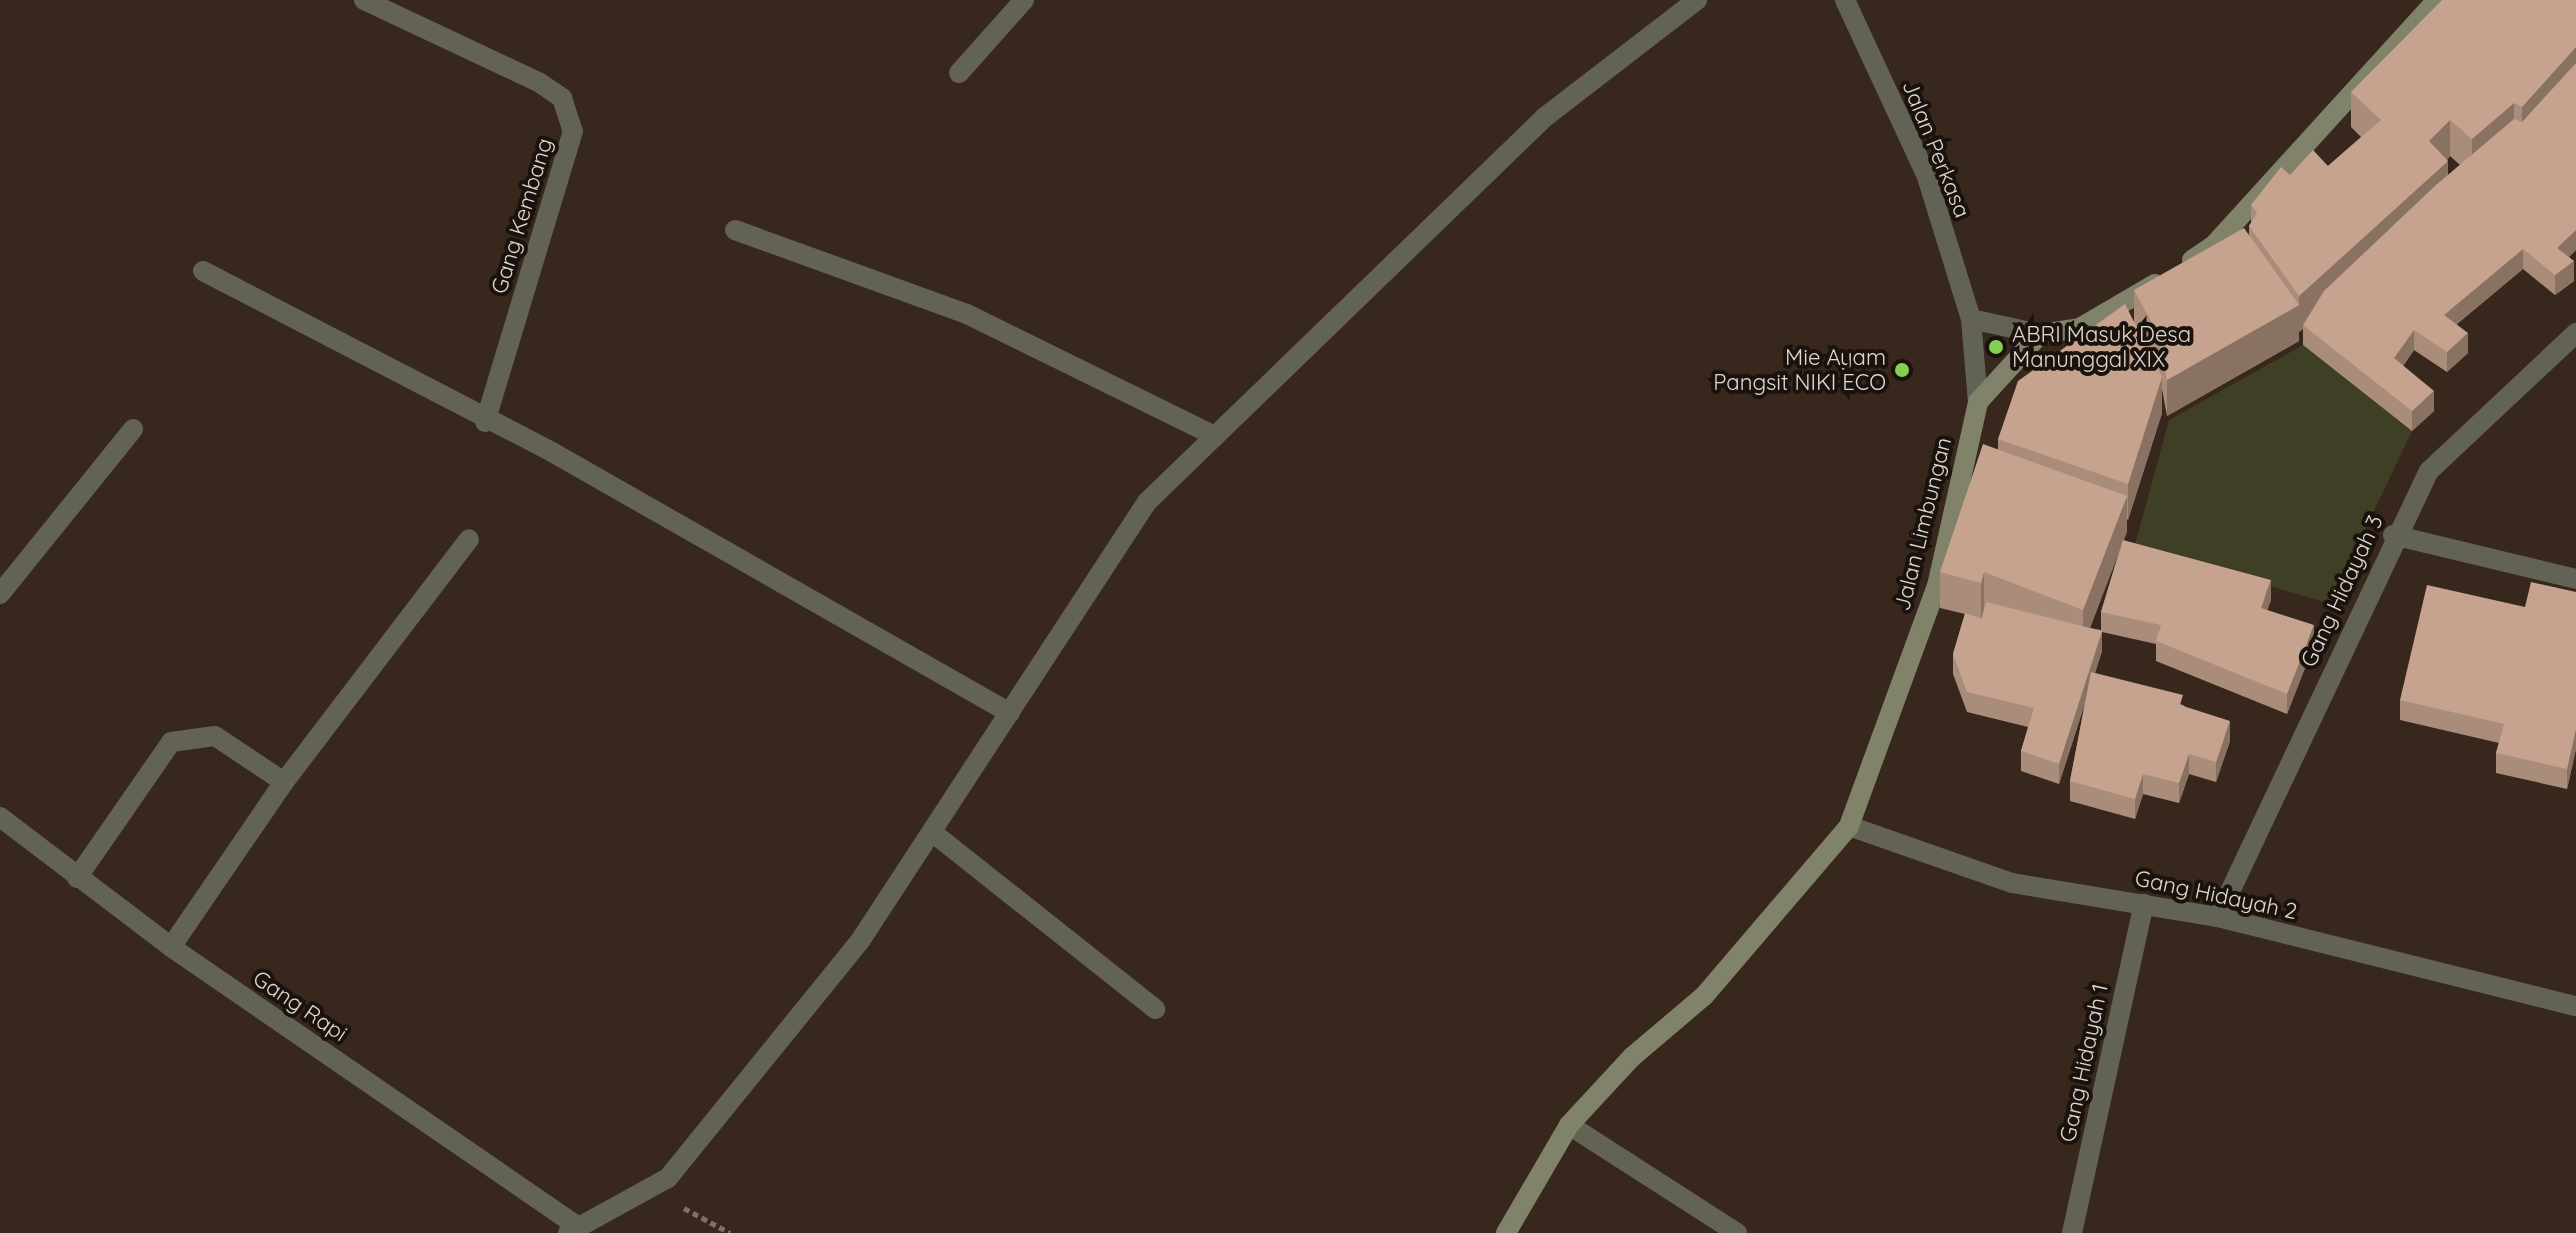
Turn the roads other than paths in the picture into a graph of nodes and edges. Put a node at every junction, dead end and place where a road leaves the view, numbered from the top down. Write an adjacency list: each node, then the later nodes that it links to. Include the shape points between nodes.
1 (364, 0): 13 (street, Gang Kembang, via 540,83 562,98 573,131)
2 (1024, 0): 6 (street)
3 (1697, 0): 15 (street, via 1545,117)
4 (1845, 0): 9 (street, Jalan Perkasa, via 1927,177)
5 (2437, 0): 11 (street, via 2214,245 2080,328)
6 (959, 73)
7 (735, 230): 15 (street, via 967,314)
8 (203, 271): 13 (street)
9 (1971, 319): 11 (street); 12 (street, Jalan Perkasa)
10 (2576, 333): 16 (street, Gang Hidayah 3, via 2429,471)
11 (2040, 334): 12 (street, Jalan Limbungan)
12 (1978, 402): 23 (street, Jalan Limbungan, via 1937,586)
13 (485, 422): 20 (street, via 552,452)
14 (133, 429): 19 (street)
15 (1215, 436): 20 (street, via 1147,502)
16 (2393, 535): 18 (street); 27 (street, Gang Hidayah 3)
17 (469, 539): 21 (street)
18 (2576, 579)
19 (0, 594)
20 (1010, 713): 24 (street)
21 (284, 782): 25 (street, via 215,736 171,742); 28 (street)
22 (0, 817): 25 (street, Gang Rapi)
23 (1849, 826): 26 (street, Gang Hidayah 2, via 2012,883); 31 (street, Jalan Limbungan, via 1704,996 1632,1057)
24 (932, 832): 30 (street); 32 (street, via 860,941 668,1178)
25 (77, 878): 28 (street, Gang Rapi)
26 (2144, 904): 27 (street, Gang Hidayah 2); 35 (street, Gang Hidayah 1)
27 (2218, 917): 29 (street, Gang Hidayah 2)
28 (171, 947): 32 (street, Gang Rapi)
29 (2576, 1006)
30 (1155, 1009)
31 (1569, 1125): 33 (street, Jalan Limbungan); 34 (street)
32 (573, 1230)
33 (1506, 1233)
34 (1737, 1233)
35 (2072, 1233)

